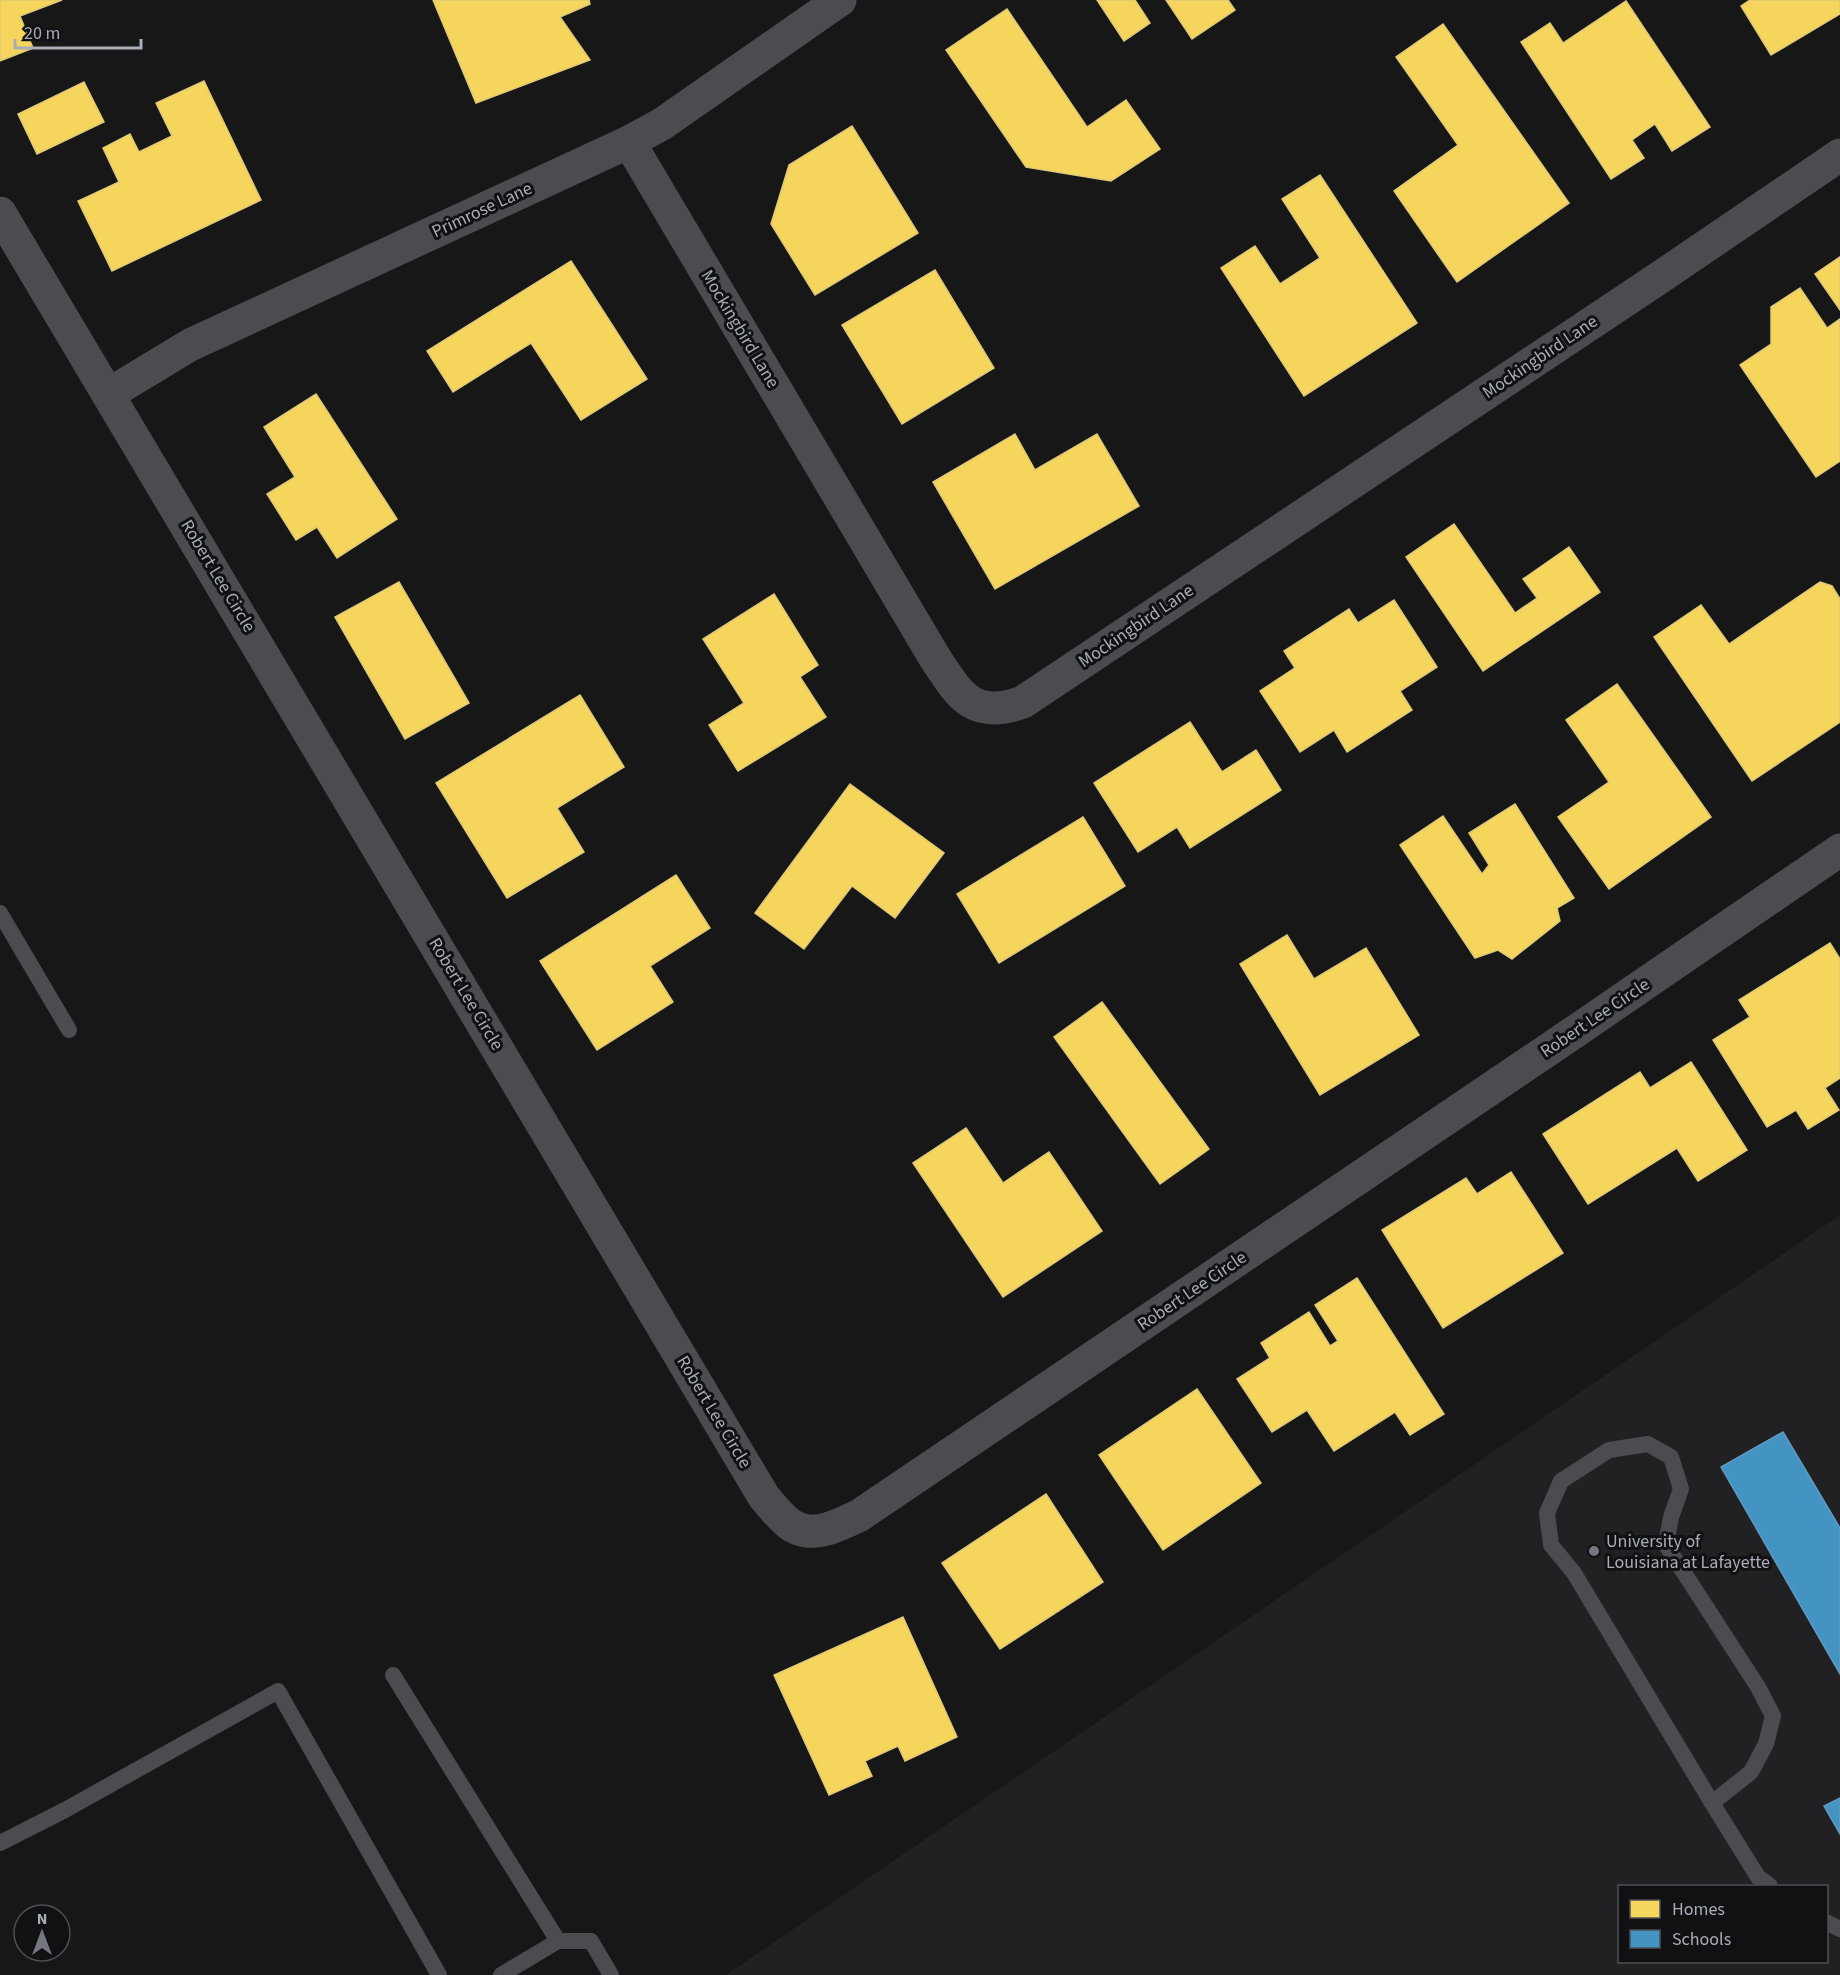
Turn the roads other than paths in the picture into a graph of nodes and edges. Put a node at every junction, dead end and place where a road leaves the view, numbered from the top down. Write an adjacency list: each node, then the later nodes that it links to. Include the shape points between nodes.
1 (840, 0): 2 (street, Primrose Lane, via 662,124)
2 (629, 142): 3 (street, Mockingbird Lane, via 935,658 955,689 971,703 987,709 1023,702); 5 (street, Primrose Lane, via 190,345)
3 (1840, 155)
4 (0, 213): 5 (street, Robert Lee Circle)
5 (109, 394): 6 (street, Robert Lee Circle, via 764,1497 786,1522 800,1530 829,1529 860,1515)
6 (1840, 850)
7 (0, 913): 8 (lane)
8 (69, 1030)
9 (393, 1675): 13 (lane)
10 (1712, 1803): 10 (lane, via 1574,1573 1551,1545 1547,1513 1561,1481 1609,1450 1648,1443 1671,1457 1681,1489 1666,1545 1773,1716 1766,1744 1750,1772); 12 (lane, via 1758,1877)
11 (0, 1844): 14 (lane, via 278,1691)
12 (1768, 1885)
13 (558, 1941): 15 (lane); 16 (lane, via 591,1941)
14 (440, 1975)
15 (501, 1975)
16 (611, 1975)

